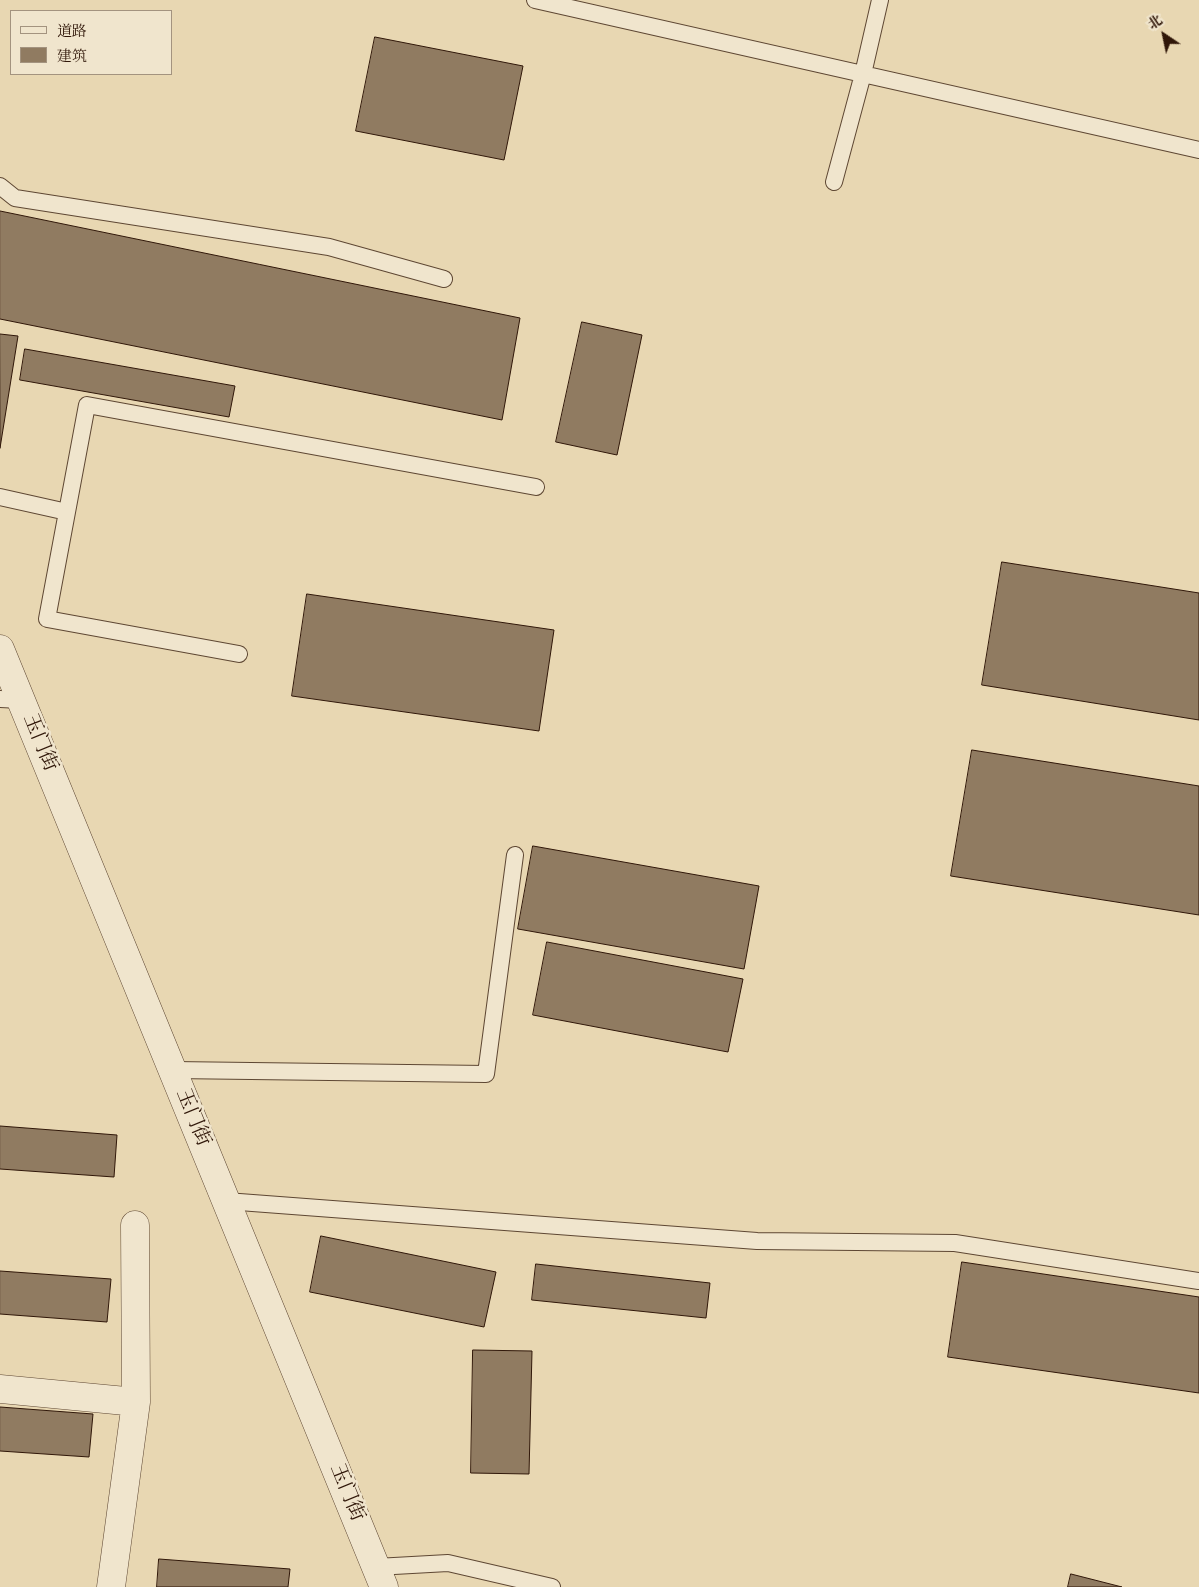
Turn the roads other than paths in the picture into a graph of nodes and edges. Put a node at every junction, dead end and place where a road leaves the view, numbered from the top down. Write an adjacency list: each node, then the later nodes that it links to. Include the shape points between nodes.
1 (535, 0): 3 (lane)
2 (880, 0): 3 (lane)
3 (863, 74): 4 (lane); 5 (lane)
4 (1199, 150)
5 (834, 182)
6 (0, 186): 7 (lane, via 15,198 329,247)
7 (444, 279)
8 (536, 487): 10 (lane, via 87,404)
9 (0, 497): 10 (lane)
10 (67, 512): 12 (lane, via 47,618)
11 (0, 649): 13 (street, 玉门街)
12 (240, 654)
13 (10, 700): 15 (street, 玉门街)
14 (515, 855): 15 (lane, via 486,1074)
15 (173, 1070): 16 (street, 玉门街)
16 (226, 1201): 18 (lane, via 756,1241 955,1243); 21 (street, 玉门街)
17 (135, 1225): 20 (street)
18 (1199, 1281)
19 (0, 1389): 20 (street)
20 (136, 1402): 22 (street)
21 (380, 1577): 23 (lane, via 448,1563)
22 (111, 1587)
23 (552, 1587)

